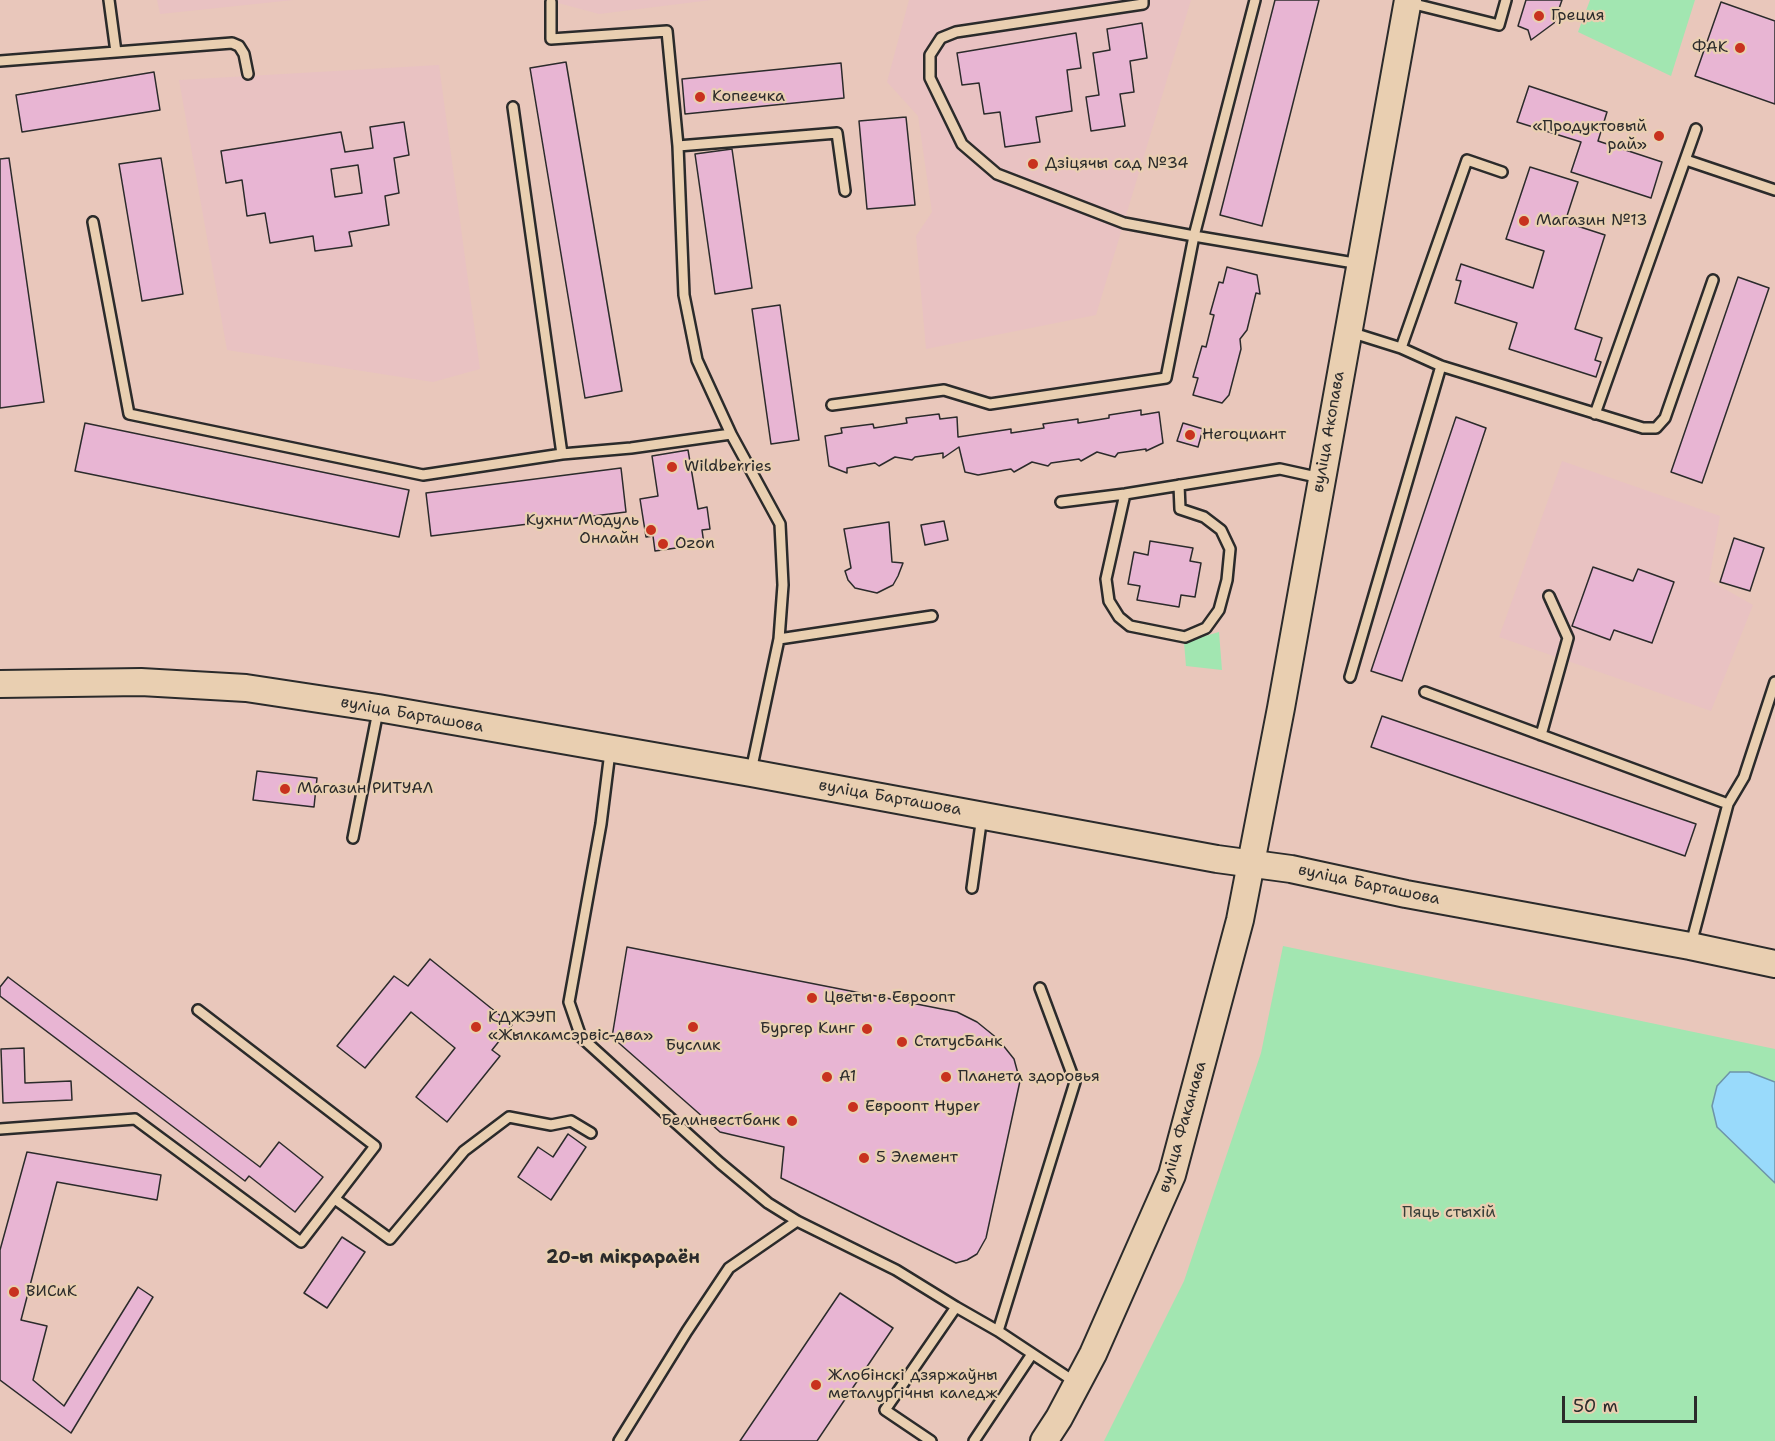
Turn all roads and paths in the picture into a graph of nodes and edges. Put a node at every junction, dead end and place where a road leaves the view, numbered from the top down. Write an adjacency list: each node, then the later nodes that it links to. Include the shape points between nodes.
1 (109, 0): 7 (lane)
2 (1143, 0): 18 (lane, via 1143,4 956,32 941,38 930,56 930,78 962,144 997,174 1124,223)
3 (1255, 0): 18 (lane)
4 (1506, 0): 5 (lane, via 1499,25)
5 (1408, 1): 19 (main road, вуліца Акопава)
6 (551, 2): 12 (lane, via 551,39 667,31)
7 (116, 52): 8 (lane); 9 (lane, via 232,43 244,54)
8 (0, 61)
9 (248, 74)
10 (513, 106): 27 (lane)
11 (1696, 129): 13 (lane)
12 (678, 146): 16 (lane, via 837,133); 26 (lane, via 684,295 697,360)
13 (1686, 160): 15 (lane); 25 (lane)
14 (1502, 172): 22 (lane, via 1467,160)
15 (1775, 190)
16 (845, 191)
17 (93, 222): 27 (lane, via 129,414 423,475)
18 (1194, 236): 19 (lane); 24 (lane, via 1166,378 990,404 944,390)
19 (1360, 264): 21 (main road, вуліца Акопава)
20 (1713, 280): 25 (lane, via 1665,418 1656,428 1642,429)
21 (1348, 331): 22 (lane); 28 (main road, вуліца Акопава)
22 (1401, 348): 23 (lane)
23 (1441, 366): 25 (lane); 35 (lane)
24 (832, 405)
25 (1595, 414)
26 (731, 434): 27 (lane); 34 (lane, via 780,524 783,585)
27 (562, 454)
28 (1321, 478): 29 (lane, via 1280,469); 46 (main road, вуліца Акопава)
29 (1179, 485): 30 (lane); 30 (lane, via 1180,509 1204,517 1221,530 1230,549 1219,610 1206,628 1185,637 1130,626 1109,601 1106,579)
30 (1125, 494): 31 (lane)
31 (1061, 502)
32 (1549, 596): 40 (lane, via 1568,638)
33 (932, 616): 34 (lane)
34 (779, 639): 42 (lane)
35 (1350, 677)
36 (1775, 682): 43 (lane, via 1744,777)
37 (0, 684): 39 (main road, вуліца Барташова, via 141,682 234,687)
38 (1425, 692): 40 (lane)
39 (378, 708): 41 (main road, вуліца Барташова); 45 (lane)
40 (1541, 735): 43 (lane)
41 (610, 749): 42 (main road, вуліца Барташова); 55 (lane, via 602,824 569,1002 581,1037 720,1163 768,1203)
42 (751, 773): 44 (main road, вуліца Барташова)
43 (1728, 804): 48 (lane)
44 (982, 815): 46 (main road, вуліца Барташова); 47 (lane)
45 (353, 838)
46 (1250, 863): 48 (main road, вуліца Барташова); 59 (main road, вуліца Факанава, via 1240,920 1172,1175)
47 (972, 888)
48 (1690, 946): 49 (main road, вуліца Барташова)
49 (1775, 964)
50 (1041, 988): 57 (lane, via 1075,1082)
51 (198, 1010): 54 (lane, via 375,1146)
52 (0, 1128): 54 (lane, via 135,1119 301,1242)
53 (591, 1133): 54 (lane, via 571,1121 551,1125 509,1117 464,1151 390,1239)
54 (335, 1199)
55 (797, 1221): 56 (lane, via 896,1270); 60 (lane, via 729,1268)
56 (956, 1307): 57 (lane); 61 (lane, via 885,1410)
57 (998, 1331): 58 (lane)
58 (1032, 1354): 59 (lane); 62 (lane)
59 (1077, 1384): 63 (main road, вуліца Факанава)
60 (619, 1441)
61 (930, 1441)
62 (974, 1441)
63 (1044, 1441)

